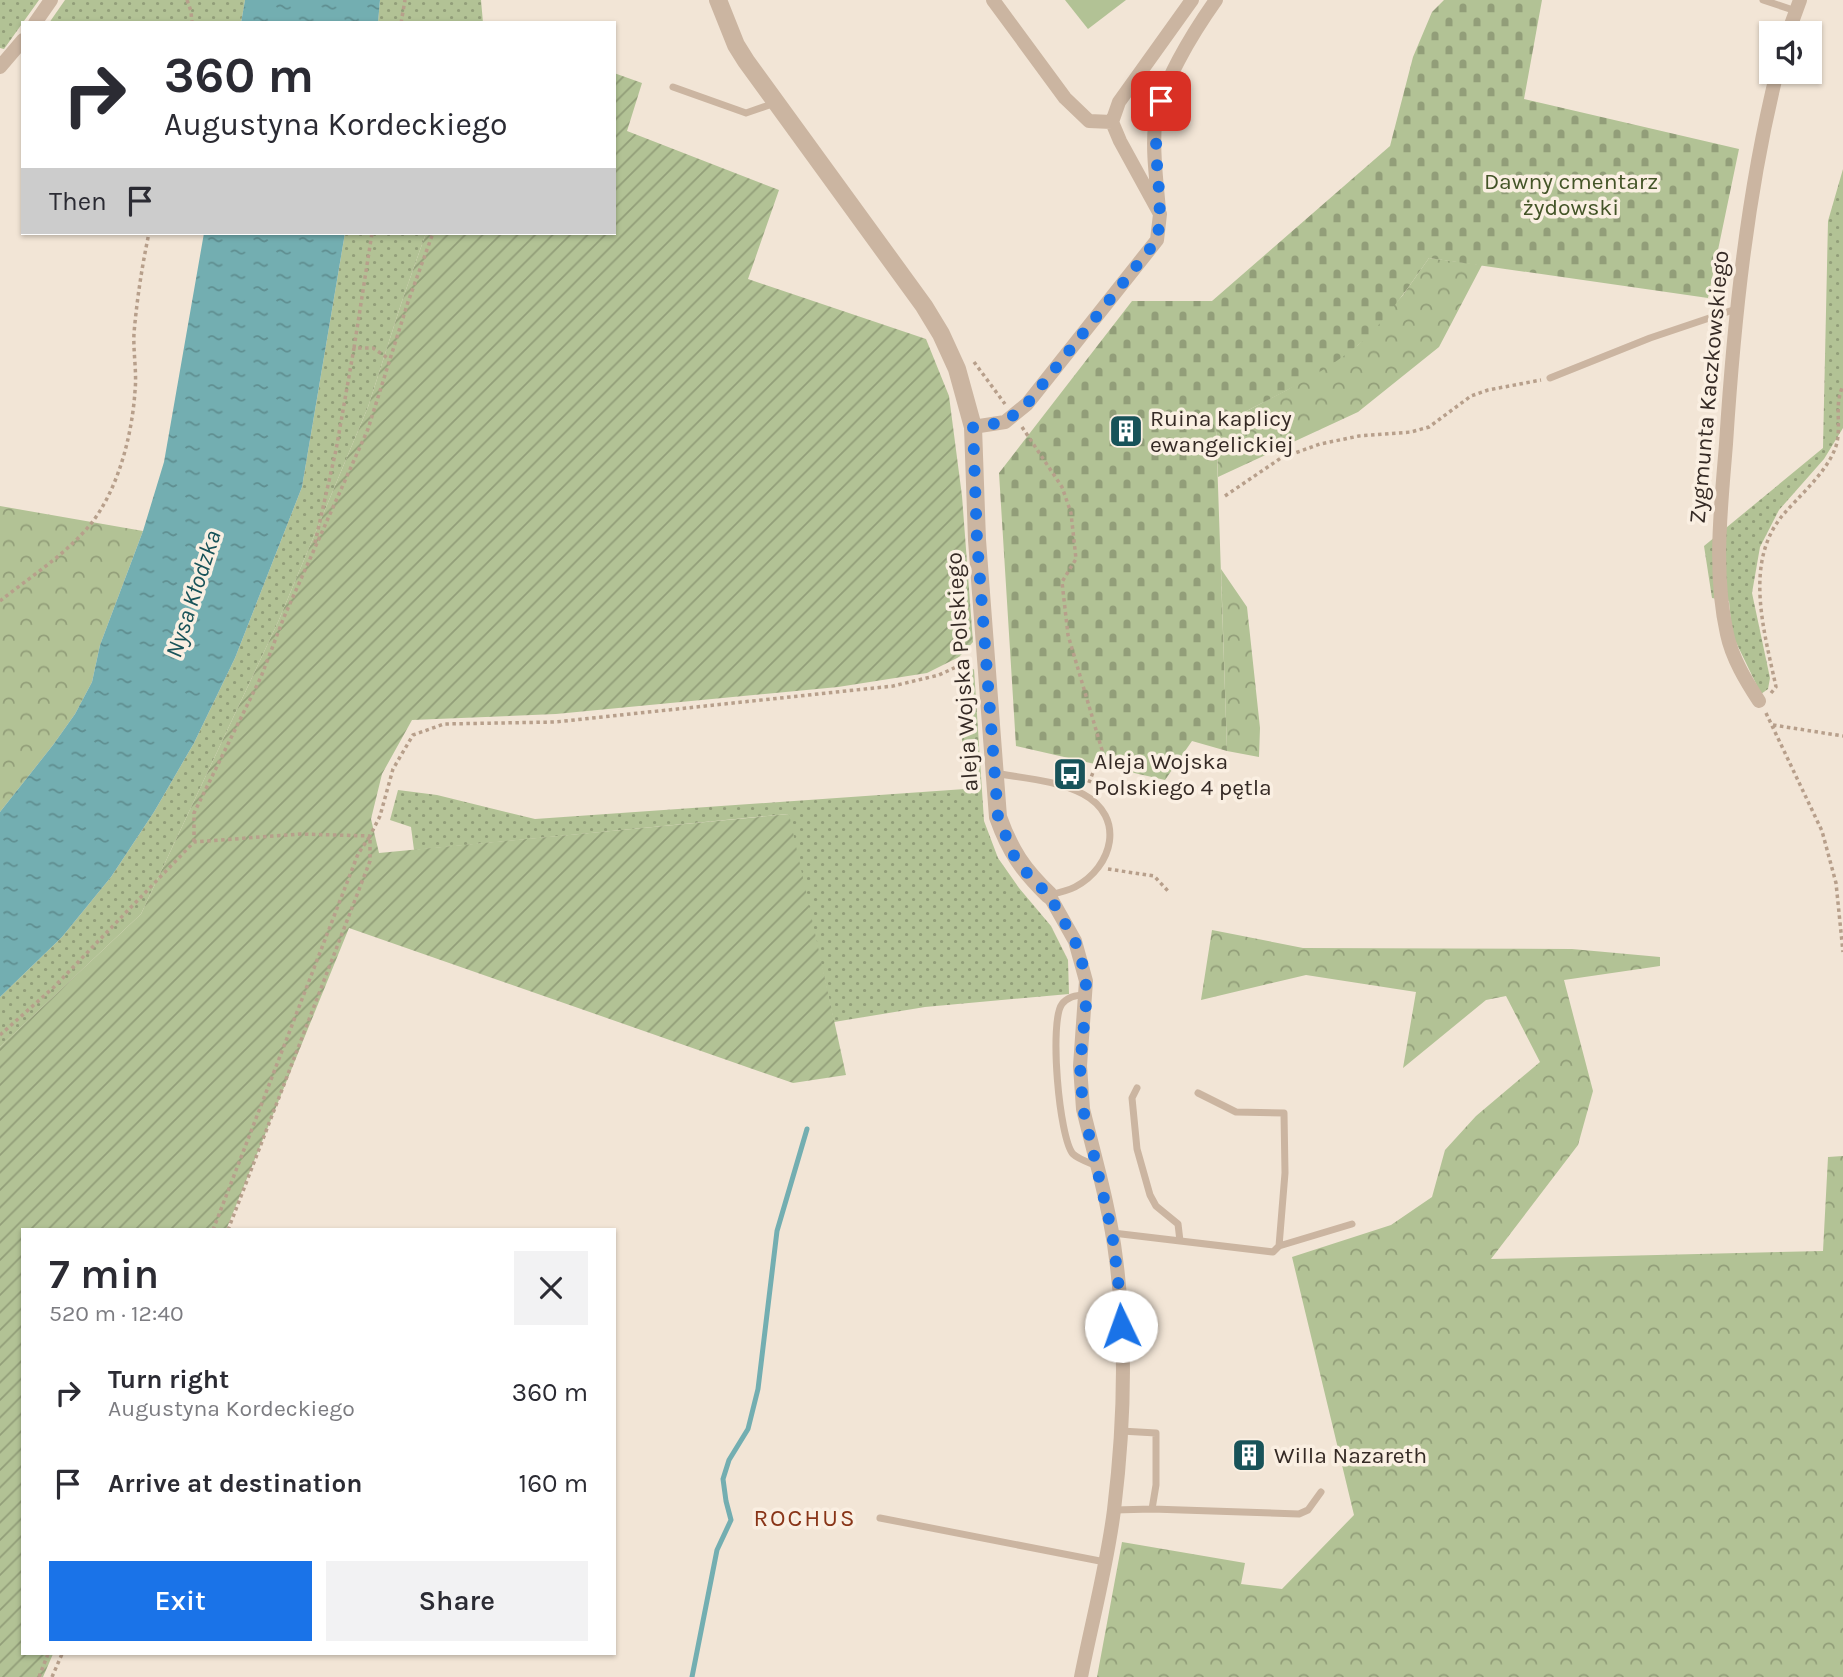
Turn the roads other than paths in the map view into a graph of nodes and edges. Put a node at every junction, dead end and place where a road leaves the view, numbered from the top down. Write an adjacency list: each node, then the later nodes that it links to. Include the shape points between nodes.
1 (51, 0): 8 (street)
2 (718, 0): 13 (street, aleja Wojska Polskiego, via 736,45)
3 (993, 0): 14 (street, via 1065,98 1089,121)
4 (1192, 0): 14 (street, via 1119,102)
5 (1216, 0): 15 (street, via 1184,51 1155,122)
6 (1763, 0): 7 (lane)
7 (1798, 5)
8 (36, 21)
9 (21, 42): 10 (street)
10 (0, 67)
11 (1774, 84): 16 (street, Zygmunta Kaczkowskiego)
12 (673, 88): 13 (lane, via 746,113)
13 (776, 103): 18 (street, aleja Wojska Polskiego, via 941,334 957,369)
14 (1112, 122): 15 (street)
15 (1160, 214): 18 (street, via 1157,240 1038,393 1015,416)
16 (1736, 309): 17 (lane); 19 (street, Zygmunta Kaczkowskiego, via 1718,551 1727,636)
17 (1550, 377)
18 (973, 427): 20 (street, aleja Wojska Polskiego)
19 (1759, 701)
20 (994, 772): 21 (street, aleja Wojska Polskiego, via 998,817 1007,842 1023,868); 21 (lane, via 1083,794 1104,813 1111,838 1100,866 1076,886)
21 (1049, 895): 22 (street, aleja Wojska Polskiego, via 1075,941)
22 (1087, 994): 25 (street, aleja Wojska Polskiego, via 1081,1088); 25 (lane, via 1069,997 1060,1006 1056,1062 1067,1141 1073,1154)
23 (1138, 1088): 28 (lane, via 1132,1098 1140,1161 1150,1195 1178,1224)
24 (1198, 1093): 29 (lane, via 1236,1112 1284,1113)
25 (1097, 1166): 27 (street, aleja Wojska Polskiego)
26 (1352, 1224): 29 (lane)
27 (1112, 1233): 28 (lane); 30 (street, aleja Wojska Polskiego, via 1121,1326)
28 (1180, 1241): 29 (lane, via 1273,1252)
29 (1279, 1246)
30 (1121, 1430): 32 (lane, via 1156,1433); 33 (street, aleja Wojska Polskiego)
31 (1321, 1492): 32 (lane, via 1308,1510 1299,1514)
32 (1152, 1509): 33 (lane)
33 (1114, 1510): 35 (street, aleja Wojska Polskiego)
34 (880, 1518): 35 (lane)
35 (1105, 1562): 36 (street, aleja Wojska Polskiego)
36 (1081, 1677)

